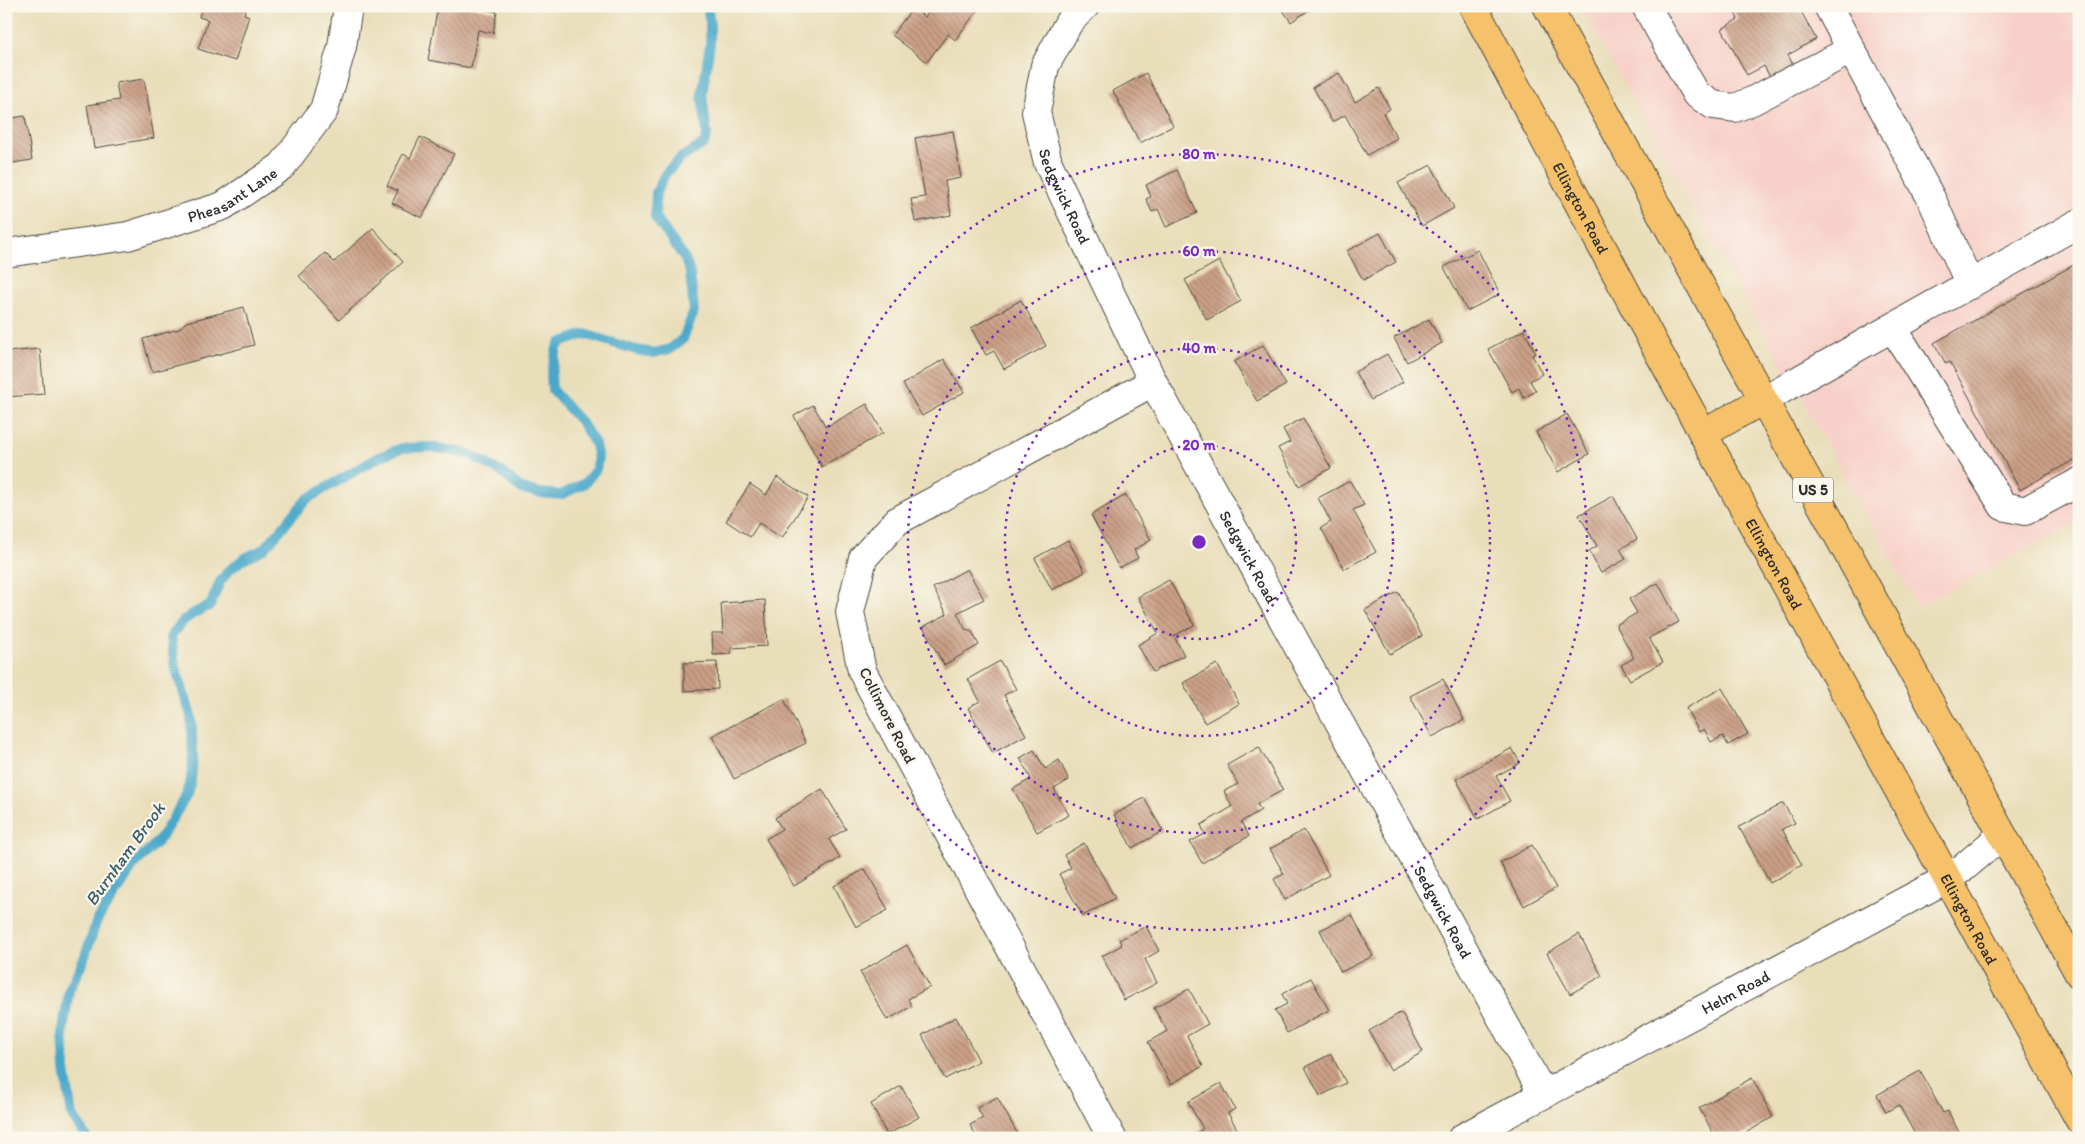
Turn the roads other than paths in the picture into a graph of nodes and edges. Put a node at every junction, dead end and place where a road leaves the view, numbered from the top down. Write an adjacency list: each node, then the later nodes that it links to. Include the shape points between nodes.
1 (348, 6): 9 (street, Pheasant Lane, via 342,47 324,110 282,166 223,206 128,236)
2 (1085, 6): 12 (street, Sedgwick Road, via 1069,22 1045,66 1036,112 1048,163)
3 (1473, 6): 14 (highway, Ellington Road)
4 (1548, 6): 13 (highway, US 5)
5 (1646, 6): 7 (street, via 1696,94 1712,105 1735,108 1752,102)
6 (1828, 6): 7 (street)
7 (1851, 50): 10 (street, via 1932,200)
8 (2079, 223): 10 (street)
9 (6, 253)
10 (1970, 285): 11 (street)
11 (1893, 328): 13 (street); 15 (street, via 2002,506 2025,511)
12 (1153, 382): 19 (street, Sedgwick Road); 21 (street, Collimore Road, via 898,521 863,558 850,612 862,671)
13 (1763, 400): 14 (highway); 16 (highway, US 5)
14 (1702, 434): 17 (highway, Ellington Road)
15 (2079, 482)
16 (2002, 835): 17 (street, Helm Road); 18 (highway, US 5)
17 (1947, 878): 19 (street, Helm Road); 20 (highway, Ellington Road)
18 (2079, 974)
19 (1543, 1094): 22 (street, Helm Road)
20 (2079, 1119)
21 (1112, 1138)
22 (1462, 1138)

